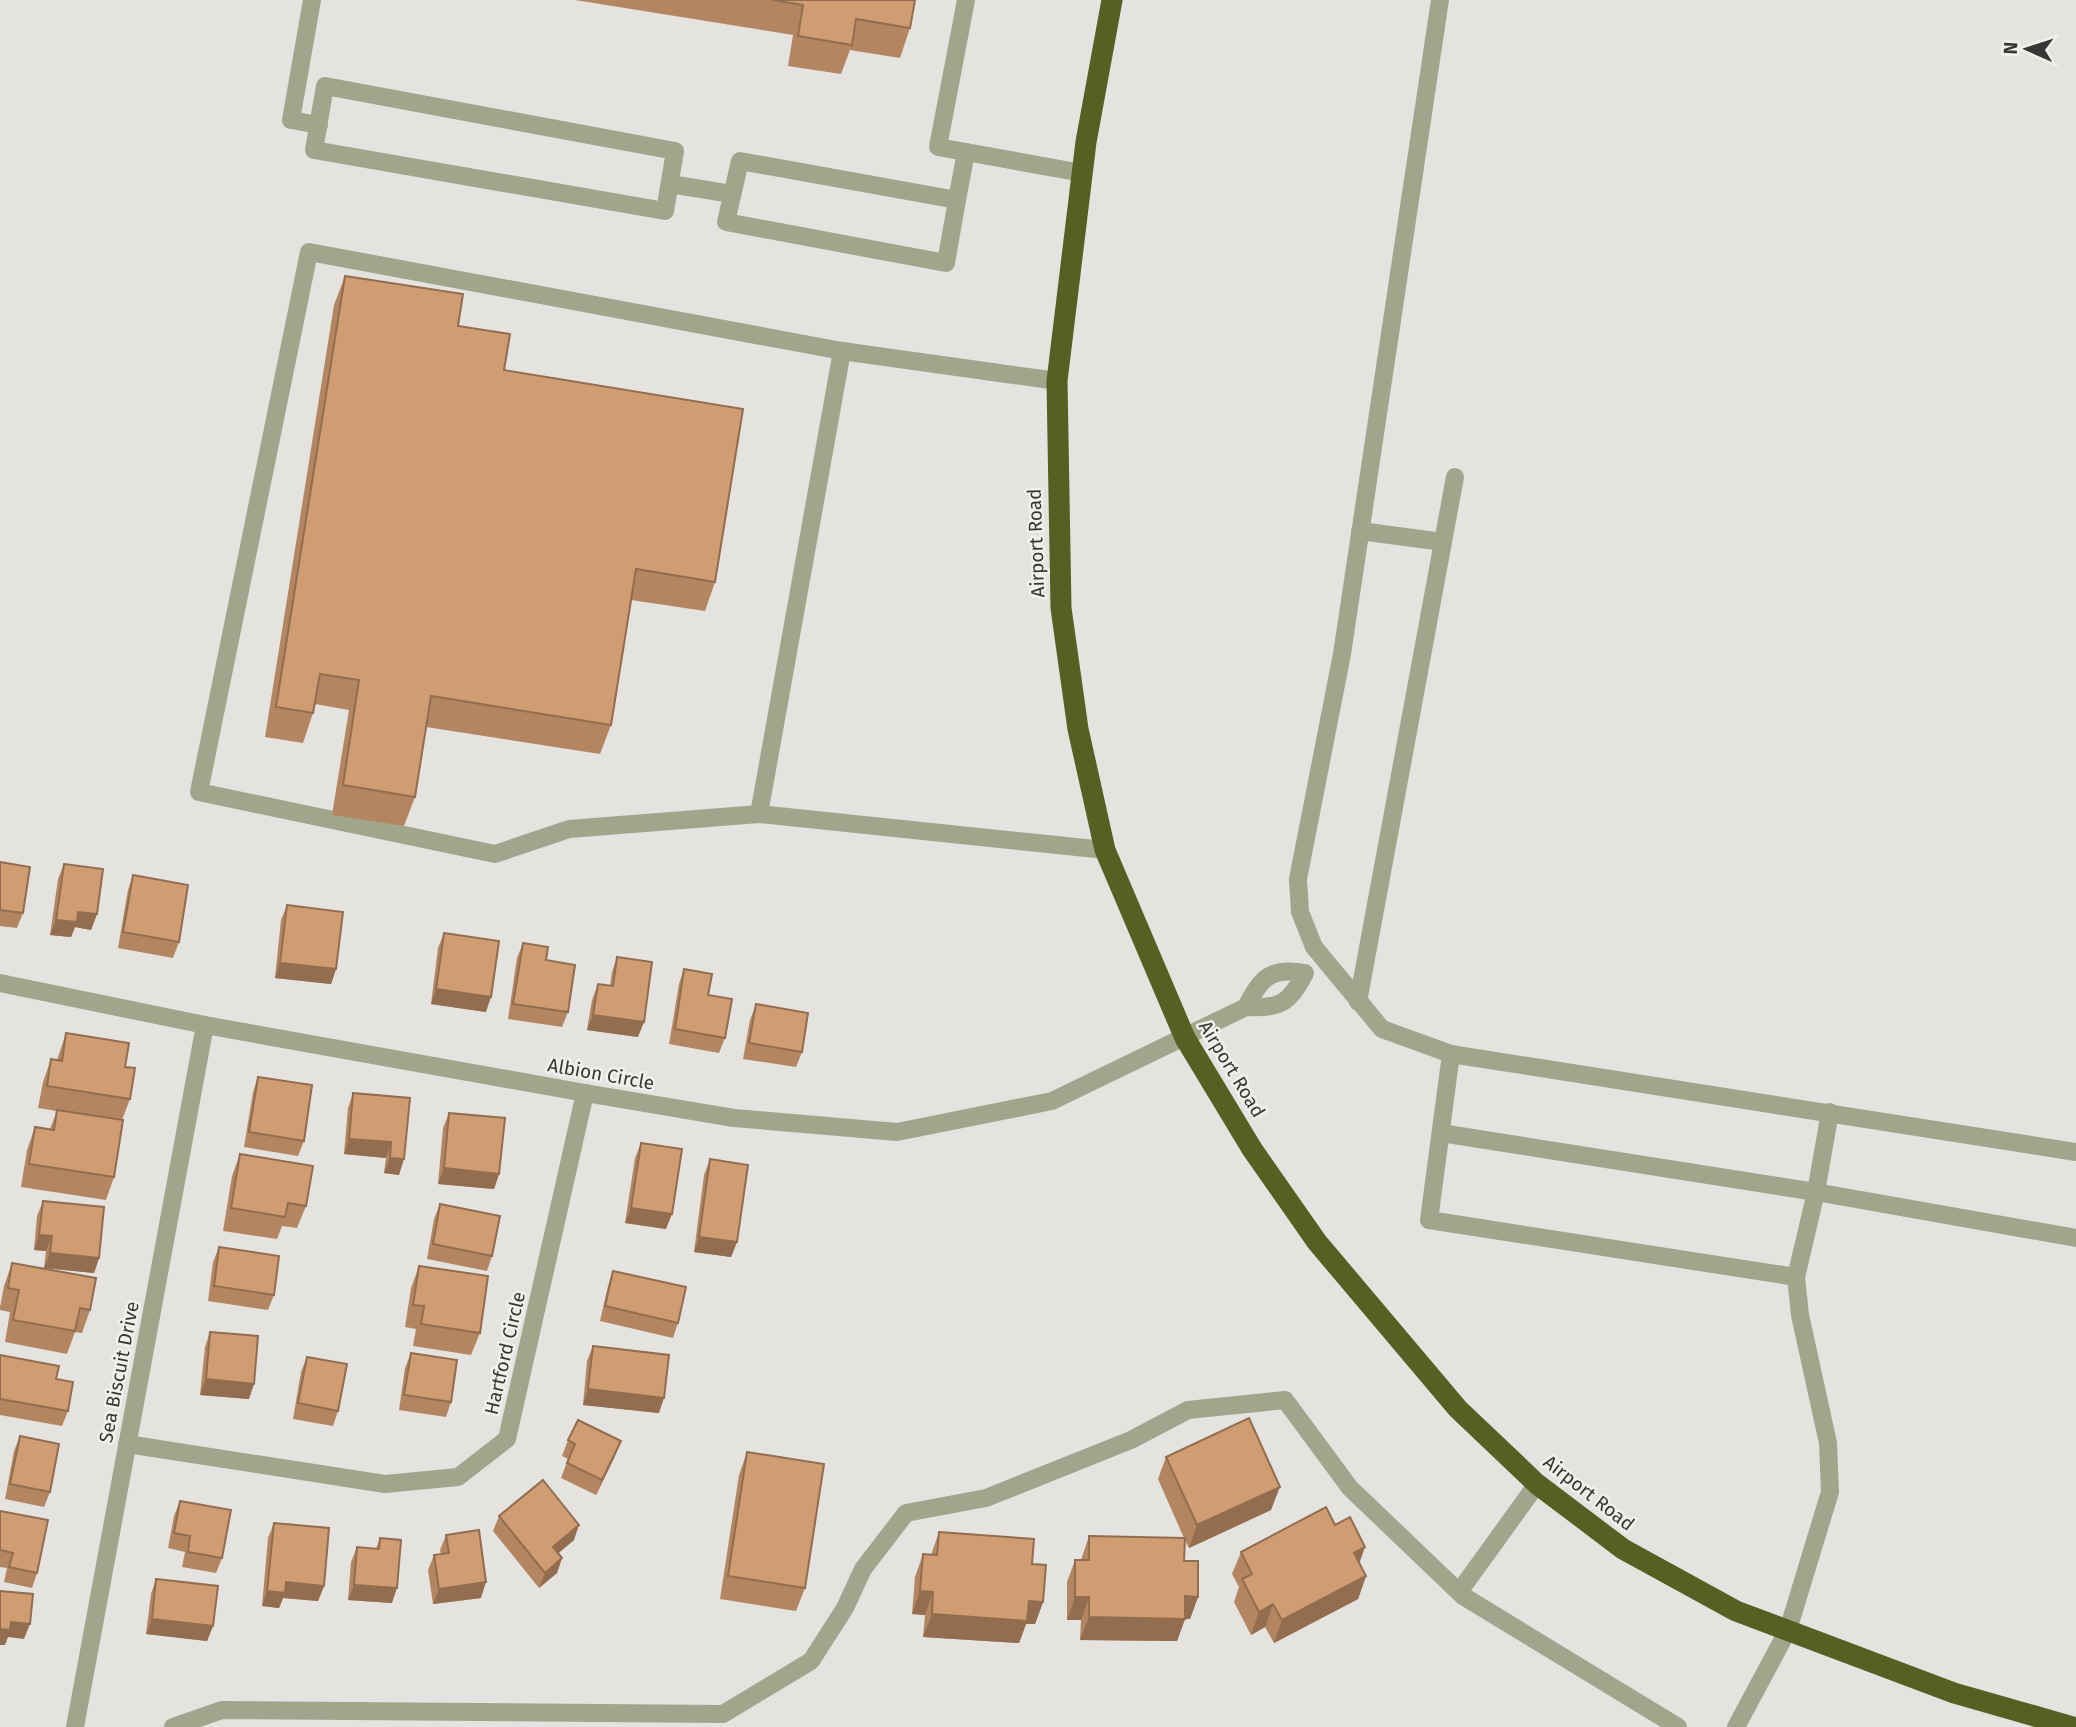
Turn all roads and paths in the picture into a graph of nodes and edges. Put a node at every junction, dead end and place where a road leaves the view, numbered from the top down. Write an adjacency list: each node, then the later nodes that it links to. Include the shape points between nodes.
1 (312, 0): 5 (street, via 290,120)
2 (966, 0): 6 (street, via 938,147)
3 (1112, 0): 7 (highway, Airport Road)
4 (1440, 0): 14 (street)
5 (319, 125): 8 (street, via 314,150 665,211); 8 (street, via 326,86 675,151)
6 (966, 152): 7 (street); 10 (street)
7 (1082, 173): 12 (highway, Airport Road)
8 (670, 184): 9 (street)
9 (732, 194): 10 (street, via 740,161); 10 (street, via 726,222 946,263)
10 (957, 200)
11 (842, 351): 12 (street); 16 (street); 16 (street, via 309,253 199,792 495,854 569,829)
12 (1056, 381): 17 (highway, Airport Road, via 1062,608 1078,729)
13 (1455, 477): 15 (street)
14 (1360, 531): 15 (street); 18 (street, via 1342,654 1298,879 1300,912 1314,947)
15 (1443, 542): 21 (street)
16 (759, 814): 17 (street)
17 (1105, 850): 24 (highway, Airport Road)
18 (1326, 962): 19 (street); 21 (street)
19 (1305, 972): 22 (street, via 1293,996 1269,1008); 22 (street, via 1284,970 1260,981)
20 (0, 982): 23 (street, Albion Circle)
21 (1358, 1002): 25 (street, via 1382,1029)
22 (1246, 1007): 24 (street, Albion Circle)
23 (205, 1024): 26 (street, Albion Circle); 33 (street, Sea Biscuit Drive)
24 (1185, 1038): 26 (street, Albion Circle, via 1052,1101 897,1132 734,1118); 34 (highway, Airport Road, via 1252,1149 1317,1242 1458,1409)
25 (1451, 1054): 27 (street); 28 (street)
26 (585, 1093): 33 (street, Hartford Circle, via 508,1439 458,1477 385,1484)
27 (1830, 1112): 29 (street); 30 (street)
28 (1441, 1133): 30 (street); 32 (street, via 1429,1220)
29 (2076, 1152)
30 (1816, 1192): 31 (street); 32 (street)
31 (2076, 1238)
32 (1796, 1277): 36 (street, via 1828,1443 1830,1492)
33 (127, 1444): 37 (street, Sea Biscuit Drive)
34 (1537, 1484): 35 (street); 36 (highway, Airport Road, via 1623,1549 1736,1611)
35 (1459, 1592): 38 (street, via 1350,1488 1285,1400 1188,1410 1131,1440 986,1498 906,1513 863,1569 845,1608 811,1661 723,1714 222,1710); 39 (street)
36 (1788, 1630): 40 (street); 41 (highway, Airport Road, via 1954,1693)
37 (75, 1727)
38 (173, 1727)
39 (1678, 1727)
40 (1736, 1727)
41 (2073, 1727)

